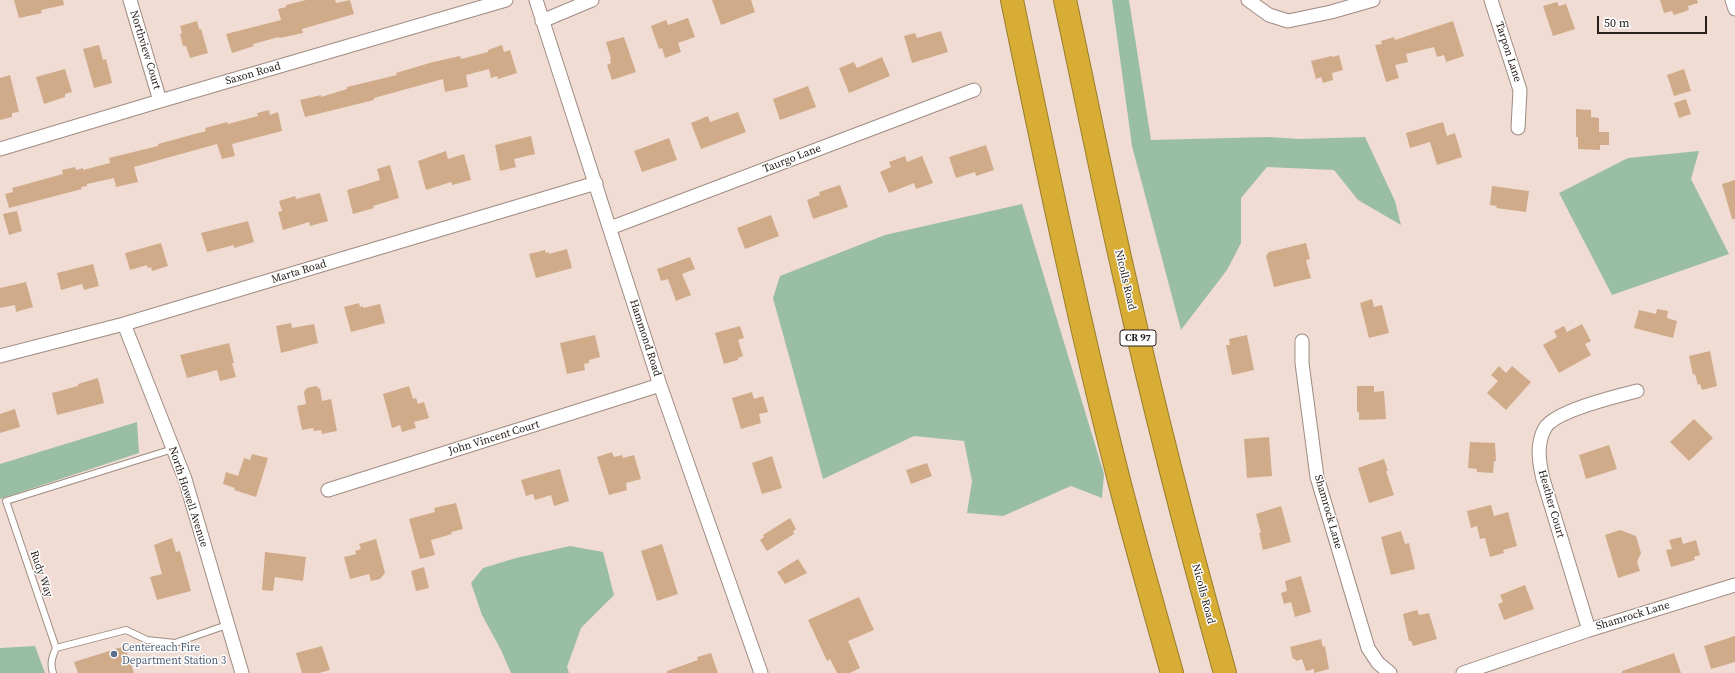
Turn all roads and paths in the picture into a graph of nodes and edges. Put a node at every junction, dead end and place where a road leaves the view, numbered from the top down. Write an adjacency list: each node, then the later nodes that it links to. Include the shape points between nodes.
1 (130, 0): 14 (street, Northview Court)
2 (506, 0): 14 (street, Saxon Road)
3 (536, 0): 12 (street, Hammond Road)
4 (592, 0): 12 (street)
5 (1012, 0): 33 (highway, via 1060,229 1097,387 1122,491)
6 (1065, 0): 34 (highway, Nicolls Road / CR 97, via 1146,372)
7 (1248, 0): 8 (street, via 1269,15 1288,21)
8 (1373, 0)
9 (1491, 0): 15 (street, Tarpon Lane, via 1520,90)
10 (1732, 0): 11 (street)
11 (1735, 8)
12 (542, 21): 17 (street, Hammond Road)
13 (974, 90): 18 (street, Taurgo Lane)
14 (160, 101): 16 (street, Saxon Road)
15 (1518, 128)
16 (0, 149)
17 (596, 183): 18 (street, Hammond Road); 19 (street, Marta Road)
18 (610, 228): 22 (street, Hammond Road)
19 (124, 324): 21 (street, Marta Road); 24 (street, North Howell Avenue)
20 (1302, 340): 35 (street, Shamrock Lane, via 1302,363 1317,477 1368,648)
21 (0, 356)
22 (660, 385): 25 (street, John Vincent Court); 32 (street, Hammond Road)
23 (1637, 391): 28 (street, Heather Court, via 1560,415 1546,426 1540,445 1539,461 1543,479)
24 (173, 449): 27 (street, North Howell Avenue); 29 (lane, Rudy Way, via 6,501)
25 (328, 490)
26 (1735, 585): 28 (street, Shamrock Lane)
27 (227, 625): 29 (lane, via 175,643 147,640 126,630); 31 (street, North Howell Avenue)
28 (1589, 630): 36 (street, Shamrock Lane)
29 (56, 648): 30 (lane, via 52,658)
30 (53, 673)
31 (242, 673)
32 (761, 673)
33 (1172, 673)
34 (1225, 673)
35 (1390, 673)
36 (1463, 673)

